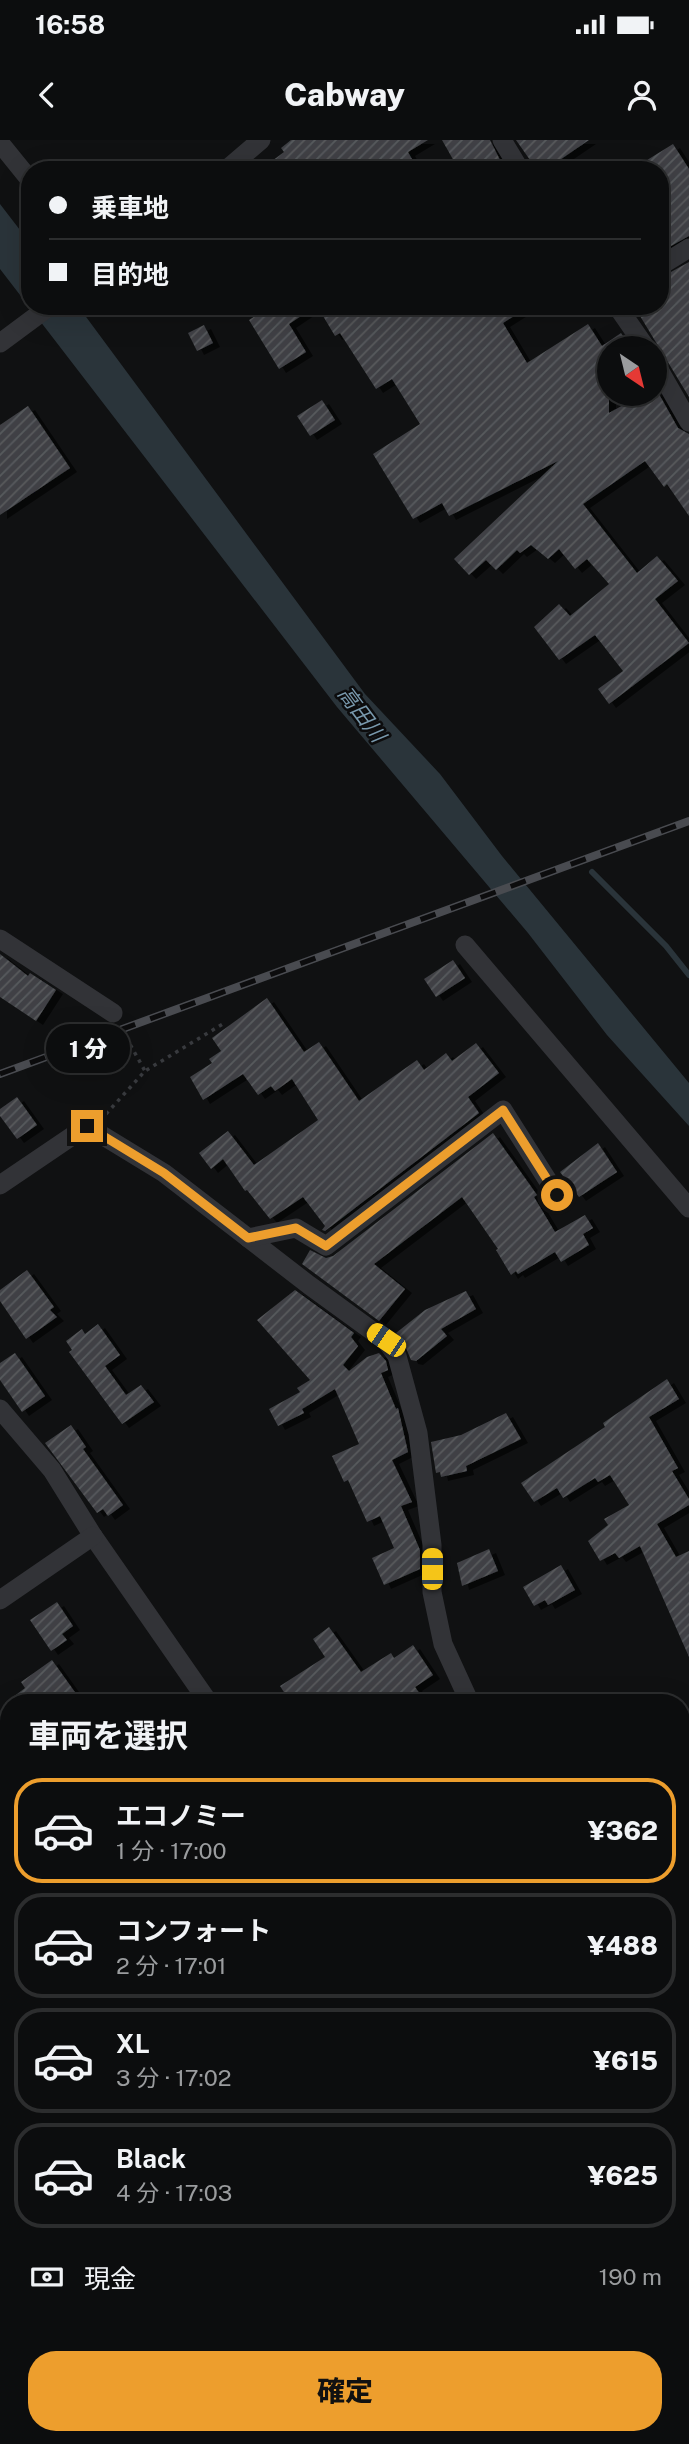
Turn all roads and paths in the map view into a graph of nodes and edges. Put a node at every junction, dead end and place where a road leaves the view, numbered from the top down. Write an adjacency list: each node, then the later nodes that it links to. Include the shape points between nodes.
1 (261, 140): 4 (street)
2 (502, 140): 5 (street)
3 (0, 143): 6 (street)
4 (236, 161)
5 (515, 161)
6 (21, 169)
7 (689, 248): 8 (street)
8 (669, 260)
9 (36, 315): 12 (street)
10 (623, 315): 11 (street)
11 (638, 336)
12 (2, 338)
13 (667, 384): 14 (street)
14 (689, 422)
15 (0, 939): 17 (street)
16 (465, 945): 23 (street)
17 (113, 1013): 19 (path)
18 (226, 1022): 19 (path)
19 (145, 1071): 20 (path, via 122,1101)
20 (87, 1126): 21 (street); 24 (street, via 164,1173)
21 (0, 1185)
22 (557, 1195): 24 (street, via 503,1110 326,1246 296,1228)
23 (689, 1209)
24 (248, 1238): 29 (street, via 386,1340 397,1356 418,1433 432,1545 432,1592 443,1644)
25 (0, 1409): 26 (street, via 52,1470)
26 (93, 1536): 27 (street); 28 (street)
27 (0, 1600)
28 (203, 1694)
29 (466, 1694)

